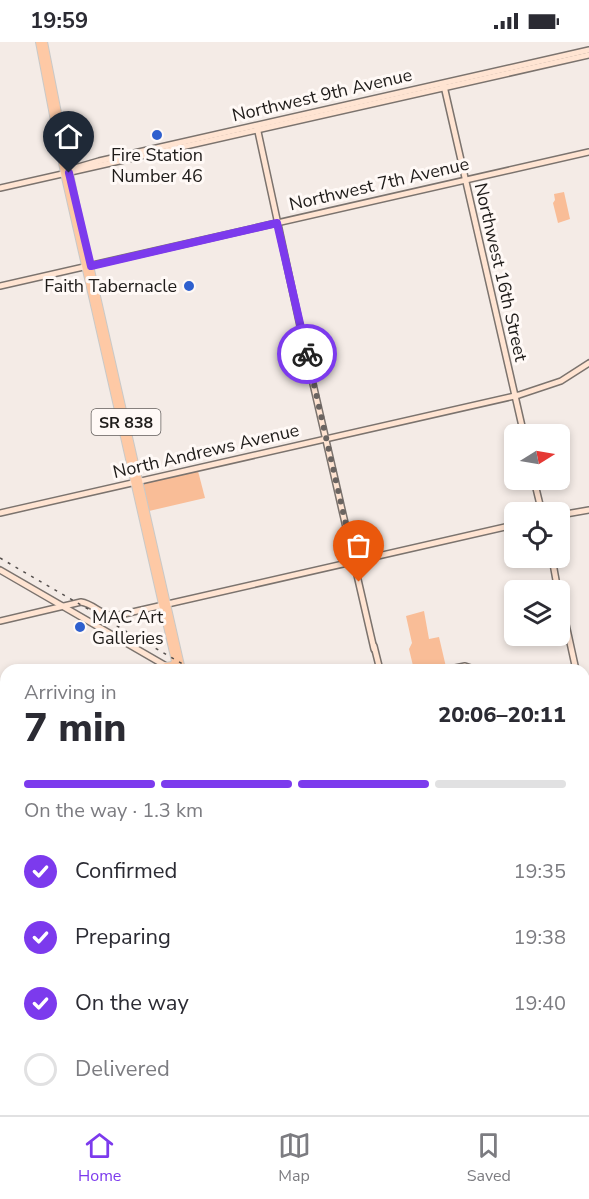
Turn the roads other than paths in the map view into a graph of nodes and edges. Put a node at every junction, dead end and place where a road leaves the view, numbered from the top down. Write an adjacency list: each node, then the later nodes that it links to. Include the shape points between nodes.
1 (39, 42): 6 (main road, SR 838)
2 (44, 42): 7 (main road, SR 838)
3 (589, 50): 5 (main road, Northwest 9th Avenue)
4 (589, 55): 5 (main road, Northwest 9th Avenue)
5 (444, 85): 8 (main road, Northwest 9th Avenue); 11 (main road, Northwest 16th Street)
6 (48, 92): 7 (main road); 10 (main road, SR 838)
7 (54, 98): 10 (main road, SR 838)
8 (257, 128): 10 (main road, Northwest 9th Avenue); 13 (main road)
9 (589, 152): 11 (main road, Northwest 7th Avenue)
10 (67, 172): 12 (main road, Northwest 9th Avenue); 14 (main road, SR 838)
11 (465, 180): 13 (main road, Northwest 7th Avenue); 19 (main road, Northwest 16th Street)
12 (0, 188)
13 (277, 223): 14 (main road, Northwest 7th Avenue); 23 (main road)
14 (88, 266): 15 (main road, Northwest 7th Avenue); 16 (main road, SR 838); 17 (main road, SR 838)
15 (0, 286)
16 (99, 329): 17 (main road); 20 (main road, SR 838)
17 (106, 334): 21 (main road, SR 838)
18 (589, 363): 19 (main road, North Andrews Avenue, via 561,381)
19 (515, 396): 22 (main road, Northwest 16th Street); 23 (main road, North Andrews Avenue)
20 (118, 414): 21 (main road); 24 (main road, SR 838)
21 (125, 420): 24 (main road, SR 838)
22 (521, 424)
23 (327, 439): 24 (main road, North Andrews Avenue); 30 (main road)
24 (137, 482): 27 (main road, North Andrews Avenue); 29 (main road, SR 838); 29 (main road, SR 838, via 146,536)
25 (589, 508): 26 (main road)
26 (570, 511)
27 (0, 513)
28 (504, 527): 30 (main road)
29 (152, 545): 33 (main road, SR 838)
30 (354, 561): 33 (main road); 41 (main road)
31 (0, 570): 32 (main road)
32 (48, 598): 34 (main road); 35 (main road)
33 (165, 605): 34 (main road, via 115,616 84,602); 39 (main road, SR 838); 40 (main road, SR 838)
34 (63, 606): 35 (main road); 38 (main road)
35 (45, 610): 36 (main road)
36 (0, 621)
37 (570, 643): 42 (main road)
38 (163, 664)
39 (179, 664)
40 (179, 664)
41 (378, 664)
42 (575, 664)

